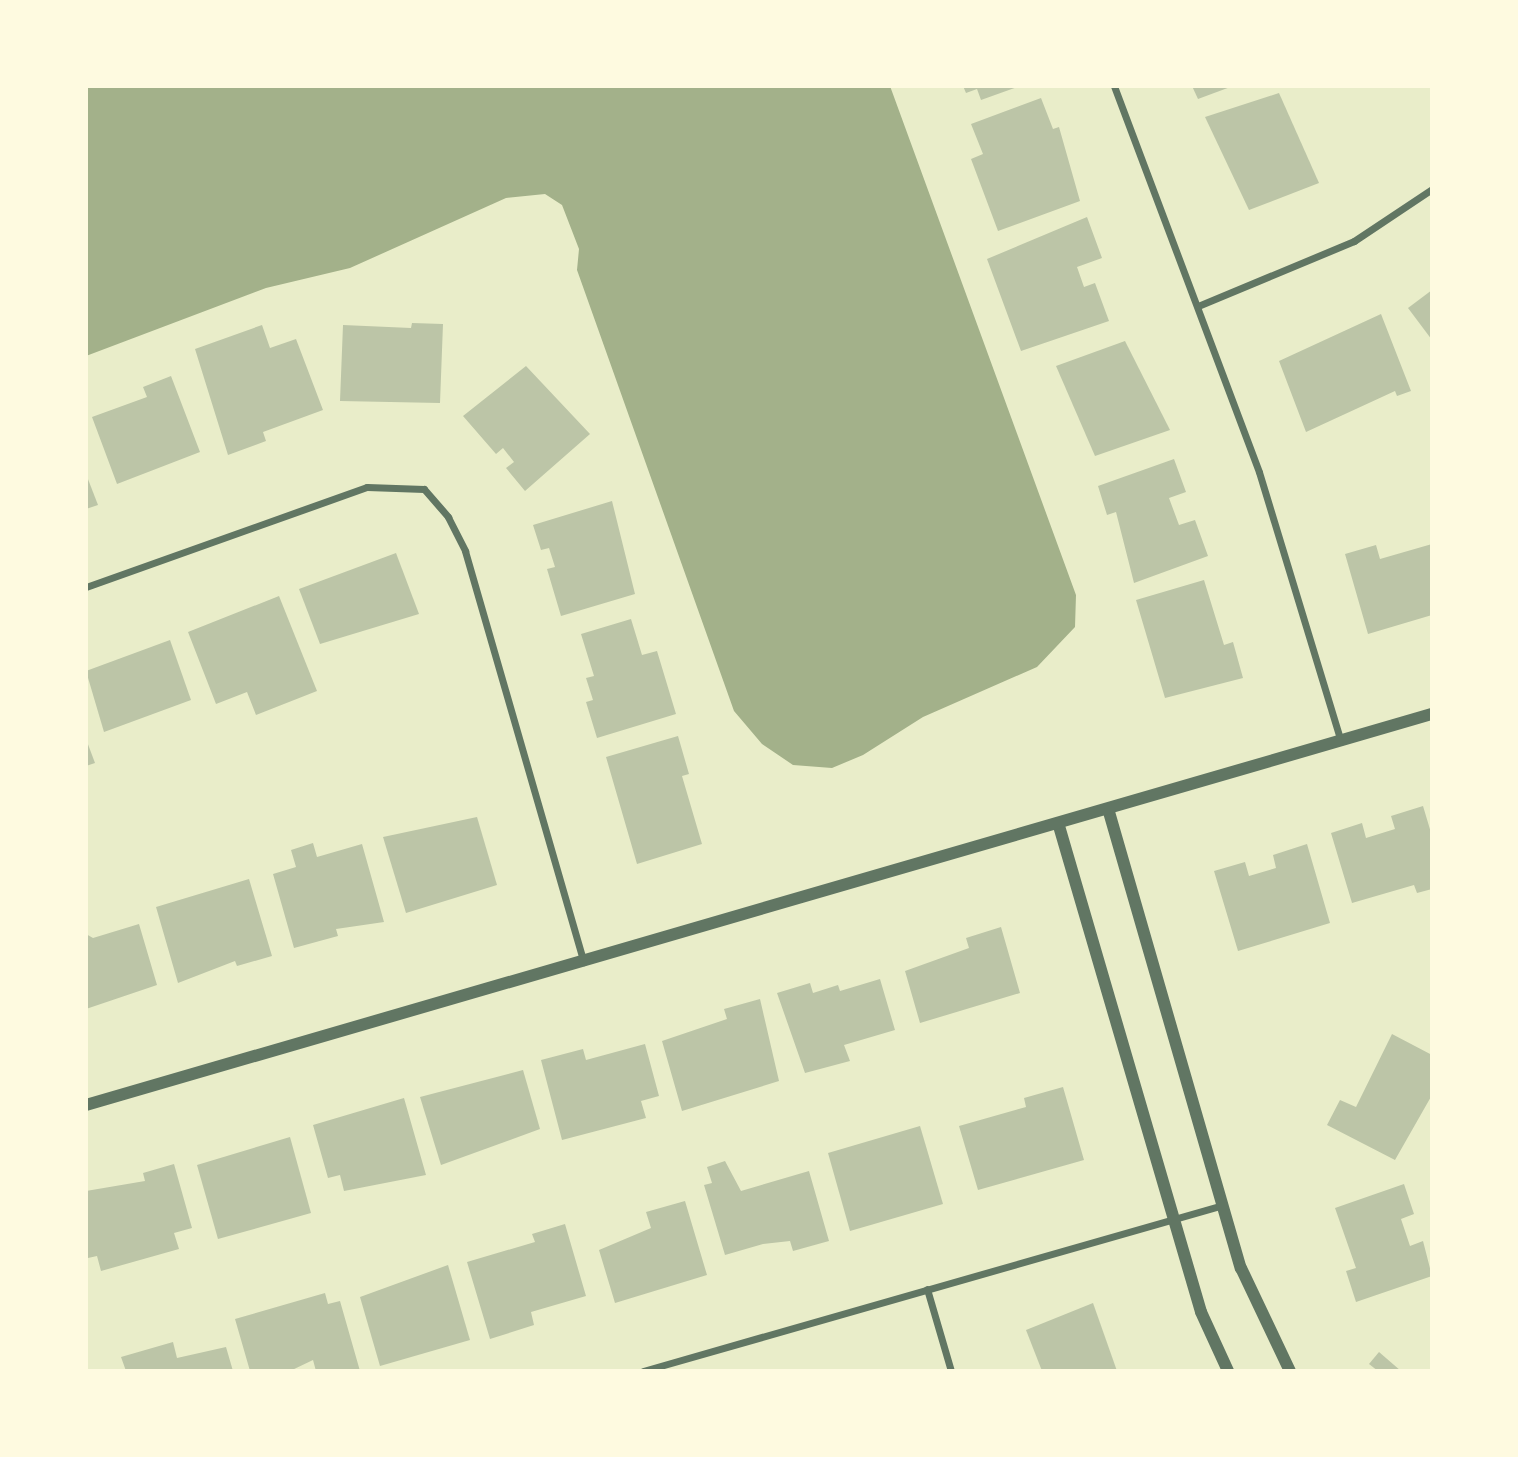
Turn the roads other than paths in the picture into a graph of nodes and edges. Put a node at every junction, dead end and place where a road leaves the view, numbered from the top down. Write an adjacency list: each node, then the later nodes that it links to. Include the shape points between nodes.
1 (1114, 86): 3 (street)
2 (1432, 189): 3 (street, via 1362,237)
3 (1198, 306): 6 (street, via 1259,472)
4 (86, 587): 9 (street, via 366,487 424,489 448,517 465,551)
5 (1432, 714): 6 (street)
6 (1341, 742): 7 (street)
7 (1109, 812): 8 (street); 11 (street)
8 (1059, 826): 9 (street); 12 (street)
9 (584, 962): 10 (street)
10 (86, 1105)
11 (1223, 1205): 12 (street); 17 (street, via 1251,1297)
12 (1174, 1218): 13 (street); 16 (street, via 1201,1312)
13 (927, 1289): 14 (street); 15 (street)
14 (643, 1371)
15 (951, 1371)
16 (1228, 1371)
17 (1290, 1371)

